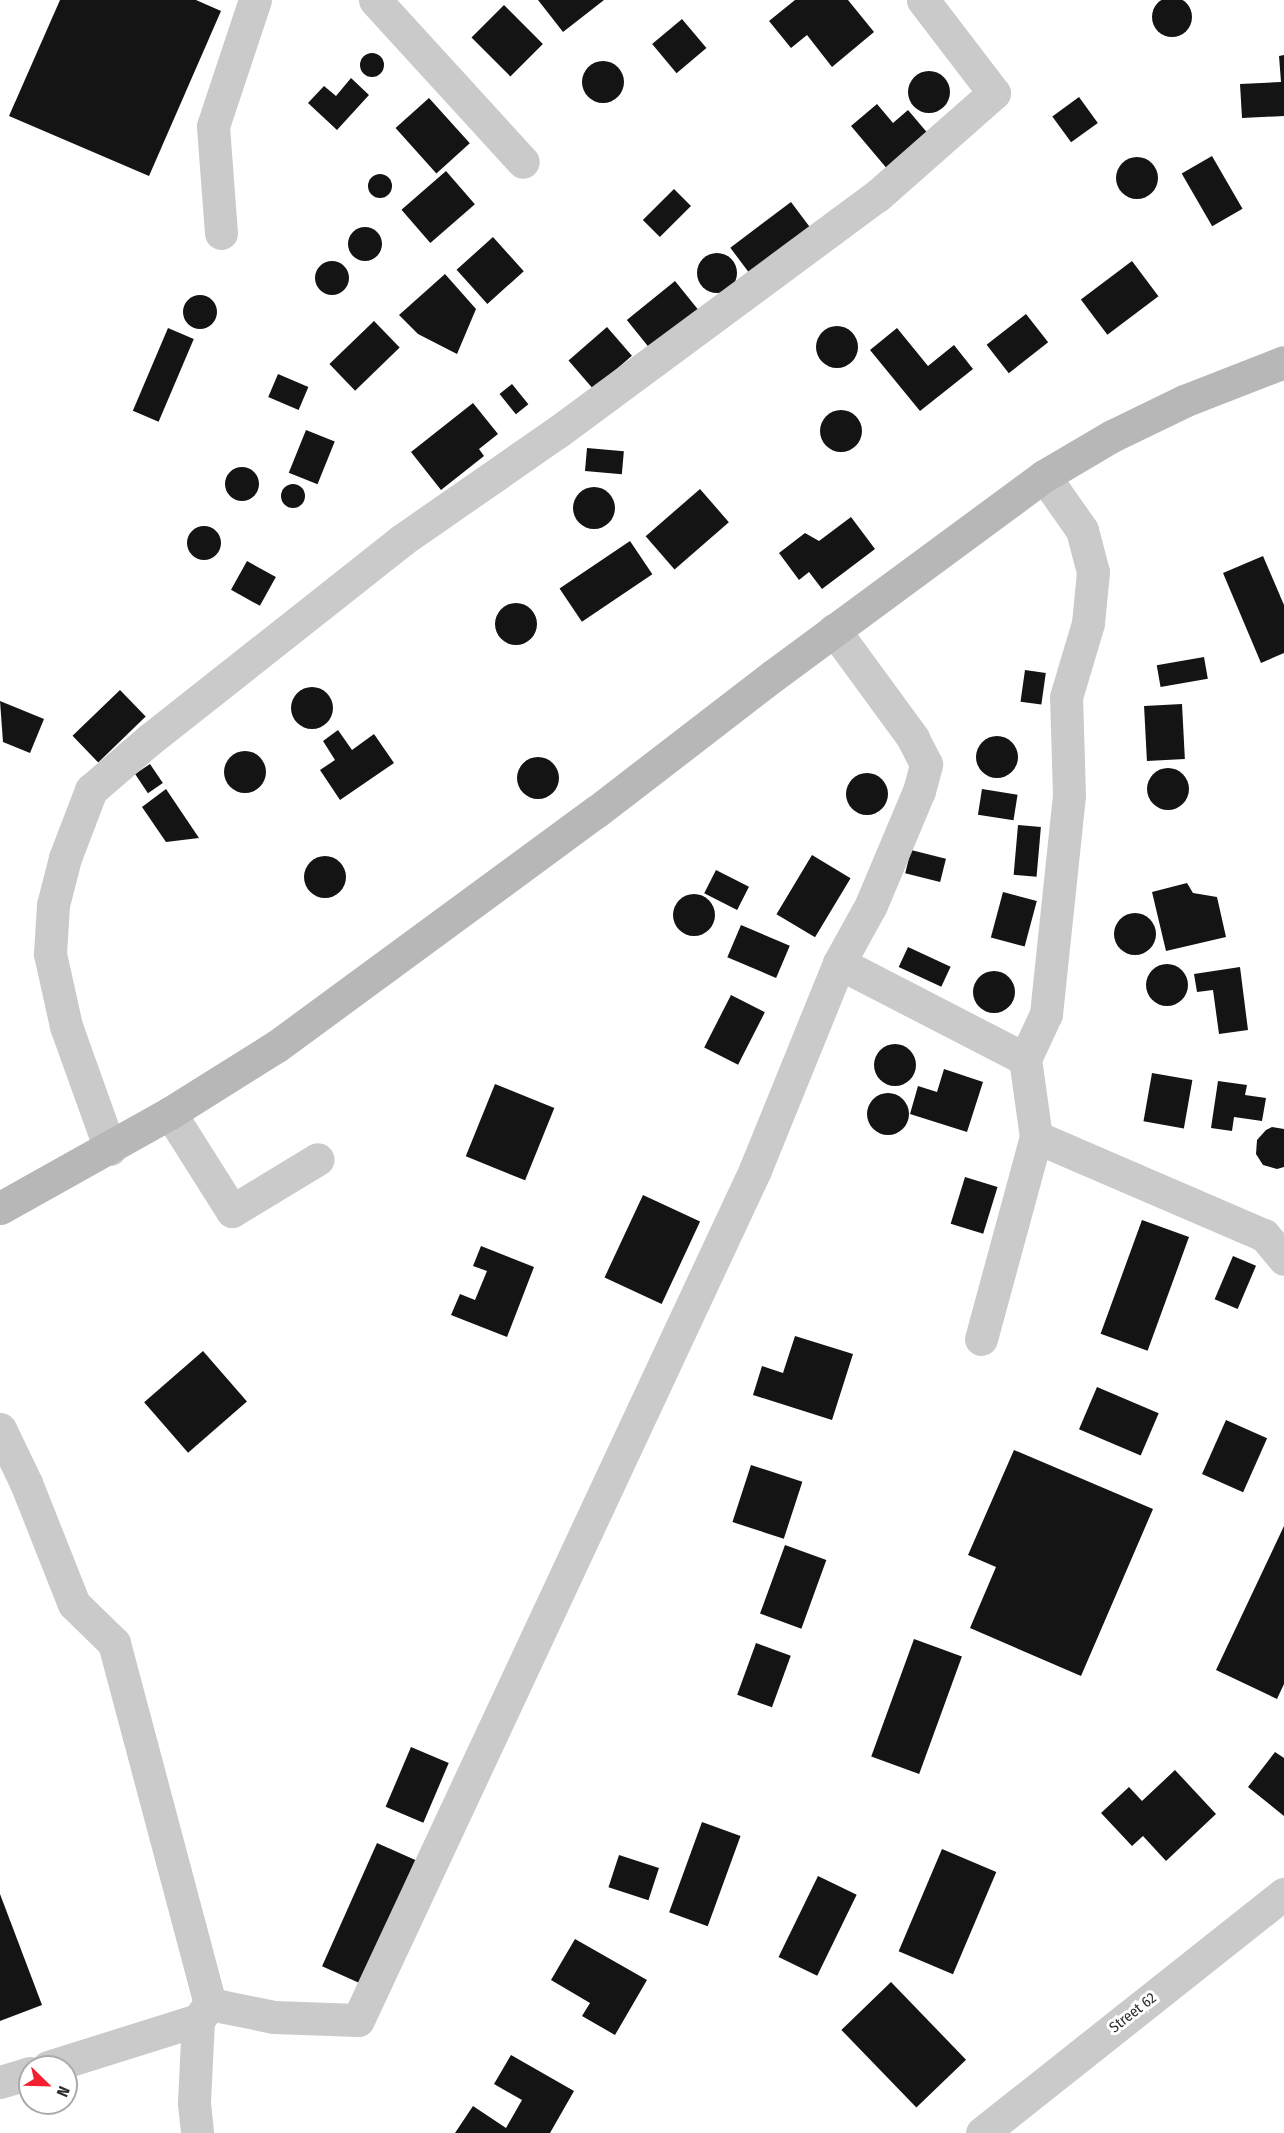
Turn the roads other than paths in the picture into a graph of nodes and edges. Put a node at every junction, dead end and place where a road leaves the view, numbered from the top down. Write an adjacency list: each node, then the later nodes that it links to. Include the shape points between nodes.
1 (255, 0): 5 (street, via 213,126)
2 (375, 0): 4 (street)
3 (923, 0): 13 (street, via 994,93 877,196 559,431 402,540 91,790 53,905 50,954 66,1026)
4 (523, 162)
5 (221, 233)
6 (1284, 362): 7 (street, via 1184,401 1112,436)
7 (1044, 476): 8 (street); 10 (street, via 1082,531 1093,572 1089,623 1066,697 1069,796 1046,1014)
8 (834, 630): 9 (street, via 913,738 926,764 919,791 871,905); 11 (street, via 596,812 277,1046)
9 (839, 963): 10 (street); 20 (street, via 756,1170 358,2020)
10 (1025, 1059): 12 (street)
11 (170, 1113): 13 (street); 14 (street, via 232,1211)
12 (1036, 1137): 16 (street, via 1264,1235); 17 (street)
13 (110, 1149): 15 (street)
14 (318, 1159)
15 (0, 1208)
16 (1284, 1259)
17 (981, 1339)
18 (0, 1429): 20 (street, via 74,1604 114,1643)
19 (1284, 1894): 25 (street, Street 62)
20 (204, 2012): 21 (street); 24 (street, via 194,2103)
21 (78, 2056)
22 (18, 2077): 23 (street)
23 (0, 2082)
24 (197, 2133)
25 (982, 2133)

